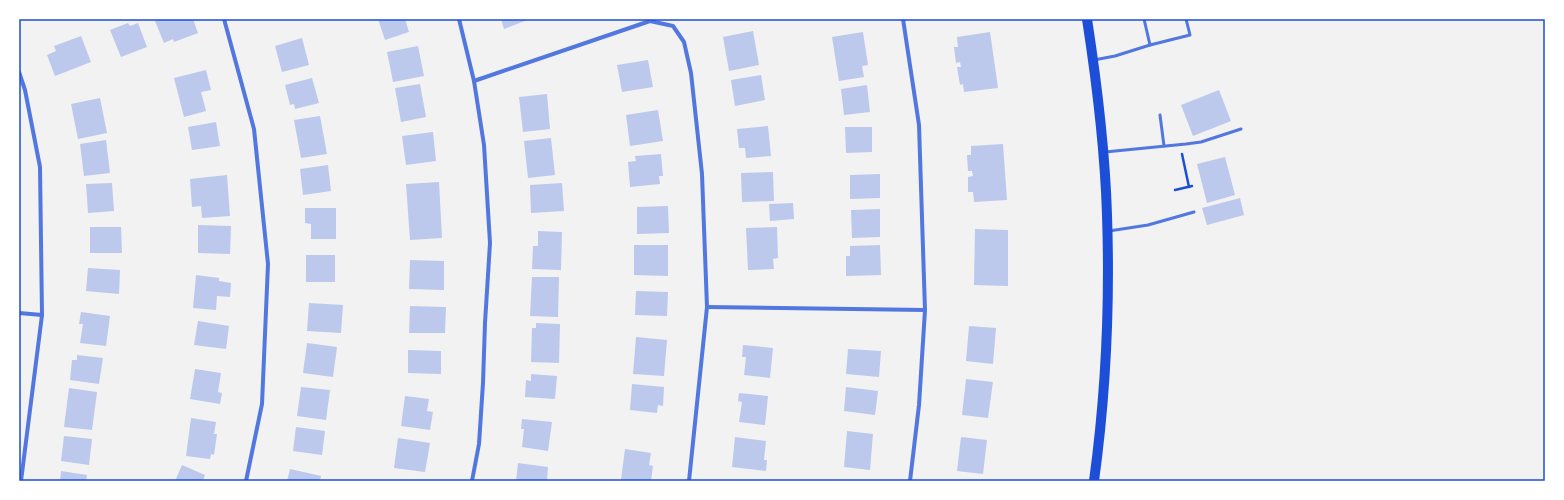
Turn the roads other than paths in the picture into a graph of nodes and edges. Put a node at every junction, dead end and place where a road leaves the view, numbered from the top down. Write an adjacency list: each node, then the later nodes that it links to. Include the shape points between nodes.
1 (224, 19): 22 (street, via 254,128 268,264 262,404)
2 (459, 19): 10 (street)
3 (903, 19): 18 (street, via 919,125)
4 (1087, 19): 8 (main road)
5 (1144, 19): 7 (lane)
6 (1186, 19): 7 (lane, via 1190,34)
7 (1150, 45): 8 (lane)
8 (1093, 60): 14 (main road)
9 (19, 72): 20 (street, via 40,167)
10 (474, 81): 17 (street, via 650,21 673,26 684,42 691,73 702,174); 23 (street, via 484,145 490,243 484,383 479,444)
11 (1160, 115): 13 (lane)
12 (1241, 129): 13 (lane, via 1200,142)
13 (1164, 146): 14 (lane)
14 (1103, 152): 16 (main road)
15 (1194, 212): 16 (lane, via 1148,225)
16 (1107, 231): 26 (main road, via 1105,372)
17 (707, 307): 18 (street); 24 (street)
18 (925, 310): 25 (street, via 919,405)
19 (19, 313): 20 (street)
20 (42, 315): 21 (street)
21 (21, 481)
22 (246, 481)
23 (472, 481)
24 (689, 481)
25 (910, 481)
26 (1094, 481)

